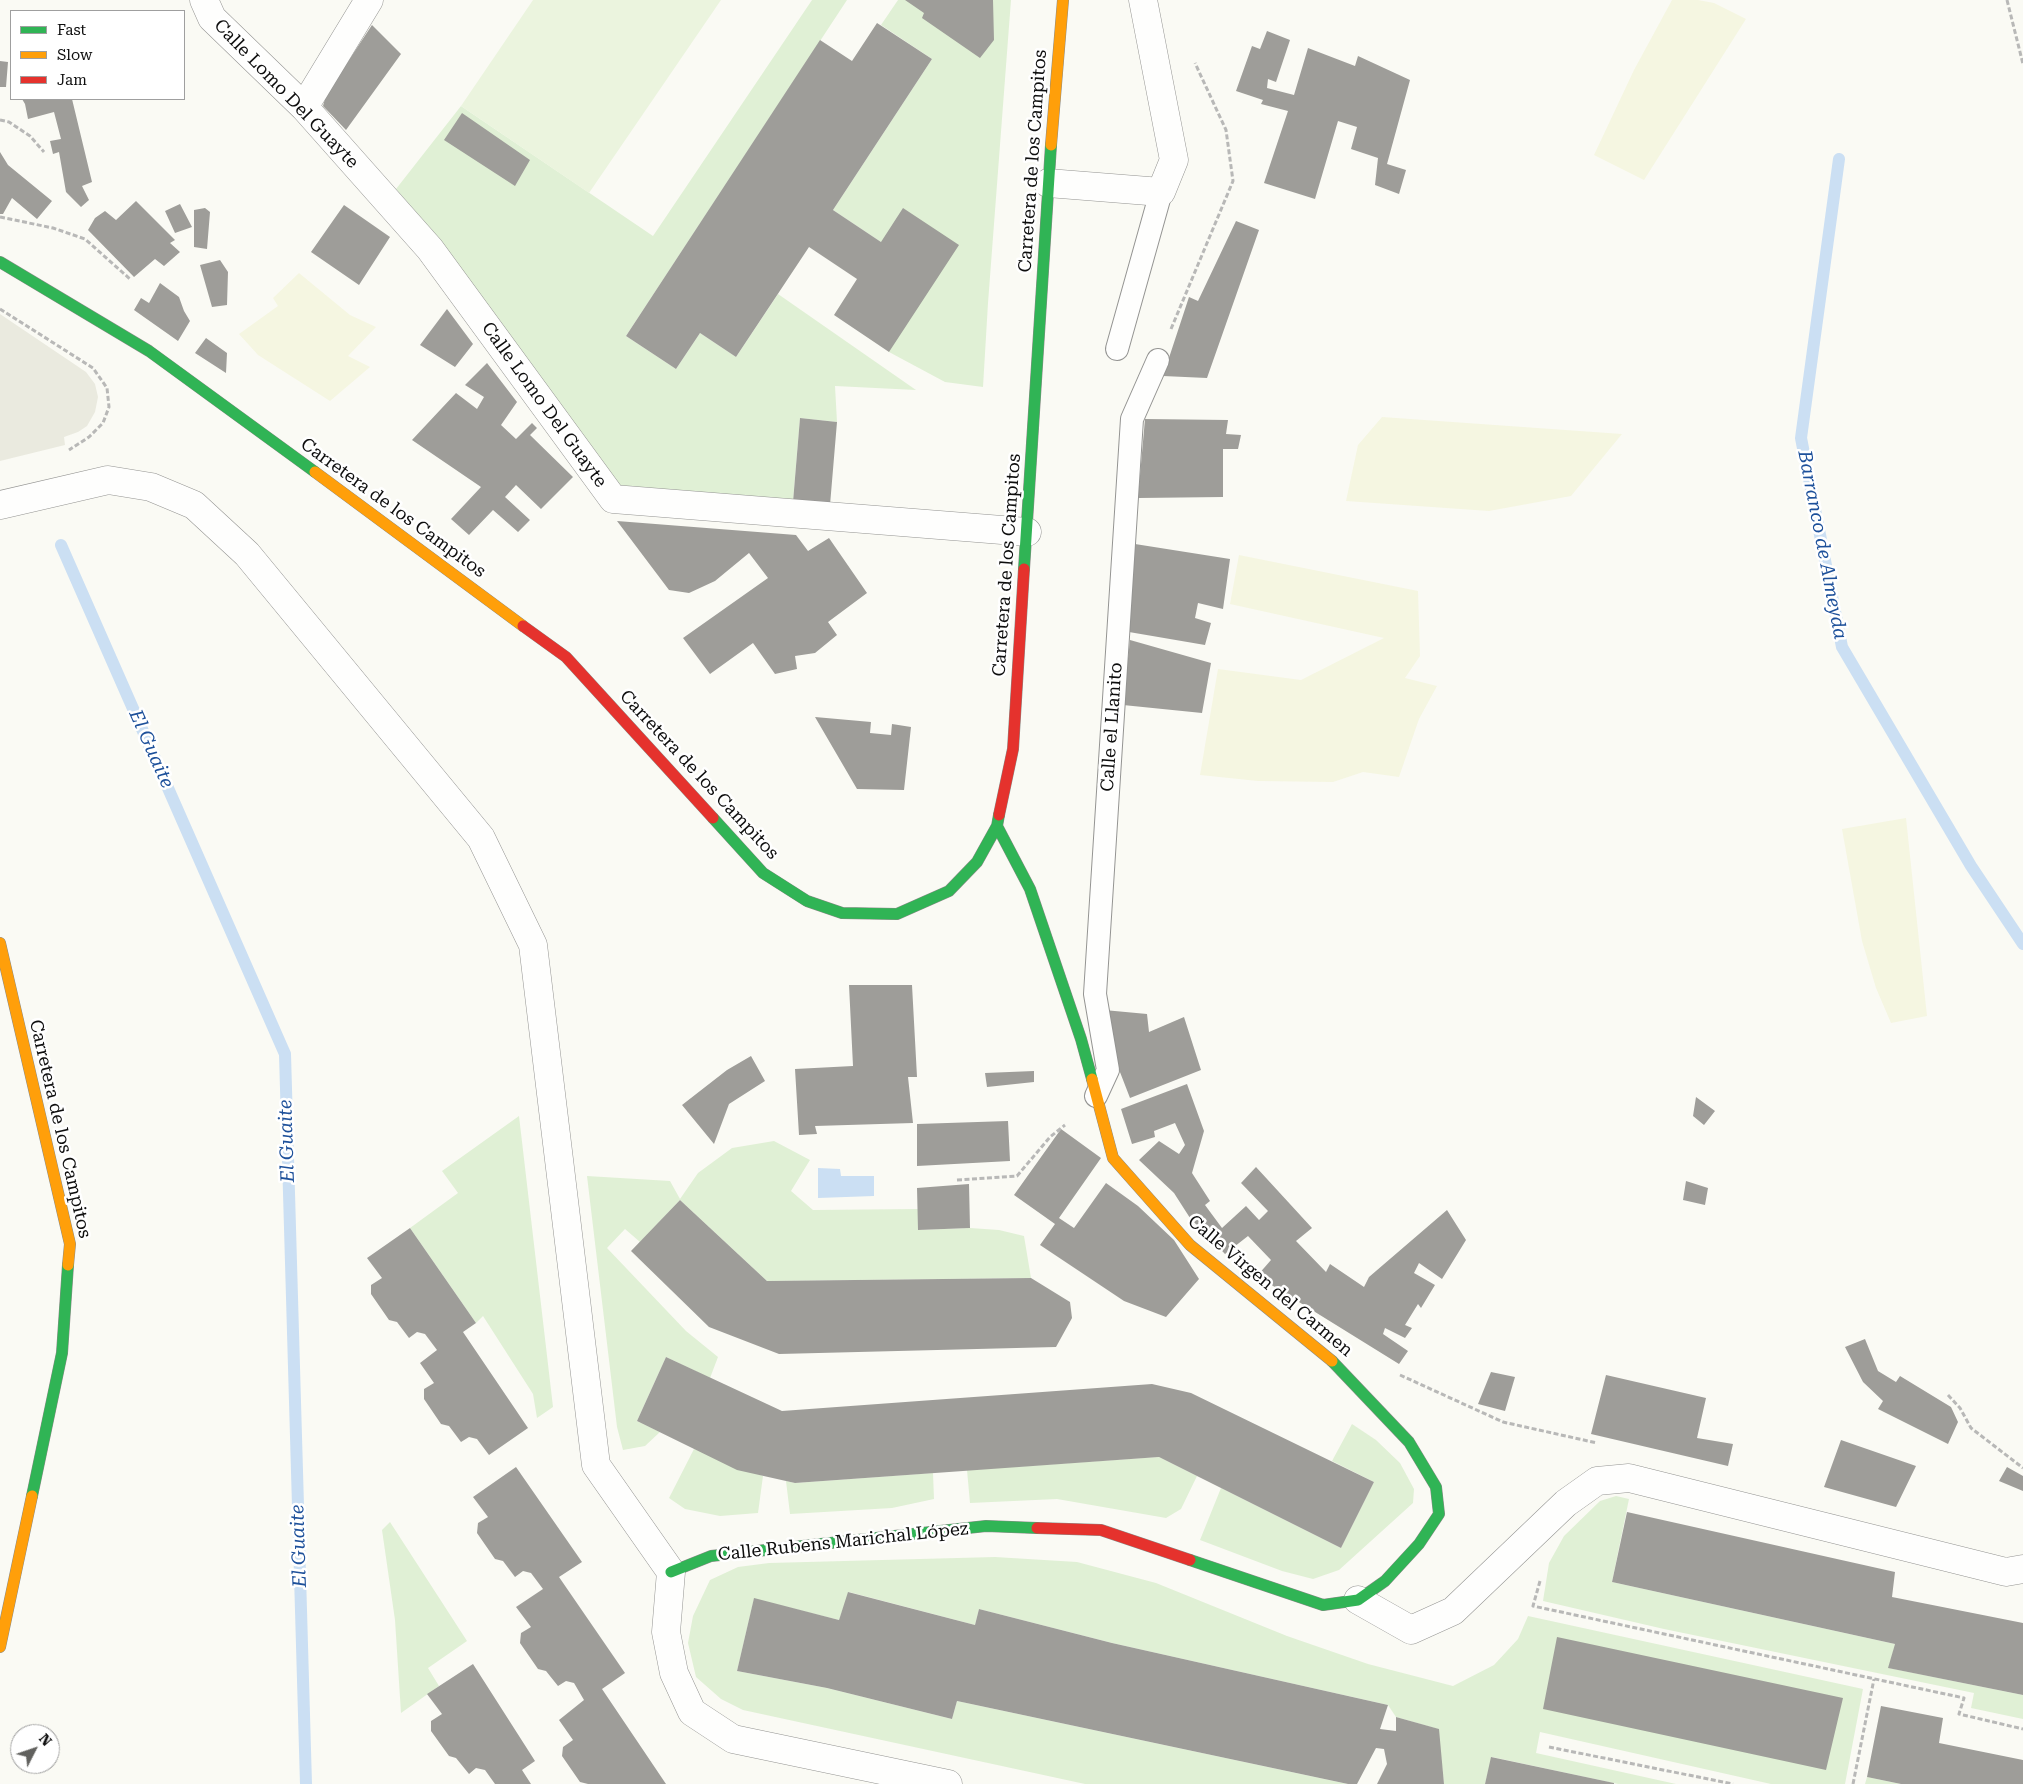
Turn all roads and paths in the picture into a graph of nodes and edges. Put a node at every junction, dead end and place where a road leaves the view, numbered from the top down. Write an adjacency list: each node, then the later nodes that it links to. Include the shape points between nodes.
1 (369, 0): 7 (street)
2 (1063, 0): 10 (main road, Carretera de los Campitos)
3 (1143, 0): 11 (street, via 1174,160)
4 (2007, 0): 6 (path)
5 (212, 6): 7 (street, Calle Lomo Del Guayte)
6 (2023, 64)
7 (304, 107): 20 (street, Calle Lomo Del Guayte, via 430,249 614,499)
8 (0, 120): 9 (path, via 30,136)
9 (44, 152)
10 (1048, 183): 11 (street); 20 (main road, Carretera de los Campitos)
11 (1161, 192): 16 (lane)
12 (0, 217): 14 (path, via 53,228 85,239)
13 (0, 262): 21 (main road, Carretera de los Campitos, via 149,351 566,657 762,873 807,901 842,913 897,914 949,892 977,862)
14 (130, 279)
15 (0, 309): 18 (path, via 93,368 107,388 109,407 103,423 89,437 62,454)
16 (1118, 349)
17 (1158, 360): 23 (lane, Calle el Llanito, via 1132,419 1095,994 1108,1070)
18 (67, 489): 19 (street); 29 (street, via 108,480 151,487 194,505 247,554 481,838 533,945 596,1465)
19 (0, 505)
20 (1026, 532): 21 (main road, Carretera de los Campitos, via 1013,748)
21 (997, 826): 23 (main road, Calle Virgen del Carmen, via 1030,889 1081,1039)
22 (0, 943): 31 (main road, Carretera de los Campitos, via 70,1244 62,1353)
23 (1097, 1101): 24 (path, via 1050,1137 1017,1176); 30 (main road, Calle Virgen del Carmen, via 1113,1158 1119,1166 1190,1246 1340,1367 1409,1442 1436,1487 1439,1514 1419,1544 1385,1581)
24 (957, 1180)
25 (1948, 1395): 26 (path, via 1972,1428)
26 (2023, 1468)
27 (1508, 1559): 28 (street, via 1566,1503 1597,1481 1629,1478 2006,1572); 30 (street, via 1453,1612 1411,1630); 32 (path, via 1542,1575 1533,1606)
28 (2023, 1569)
29 (671, 1572): 30 (main road, Calle Rubens Marichal López, via 711,1556 986,1526 1101,1530 1322,1605); 35 (street, via 666,1632 674,1673 692,1712 733,1739)
30 (1358, 1600)
31 (0, 1647)
32 (1874, 1678): 33 (path, via 1964,1698 1959,1714); 37 (path)
33 (2023, 1729)
34 (1550, 1747): 36 (path)
35 (948, 1784)
36 (1733, 1784)
37 (1853, 1784)

